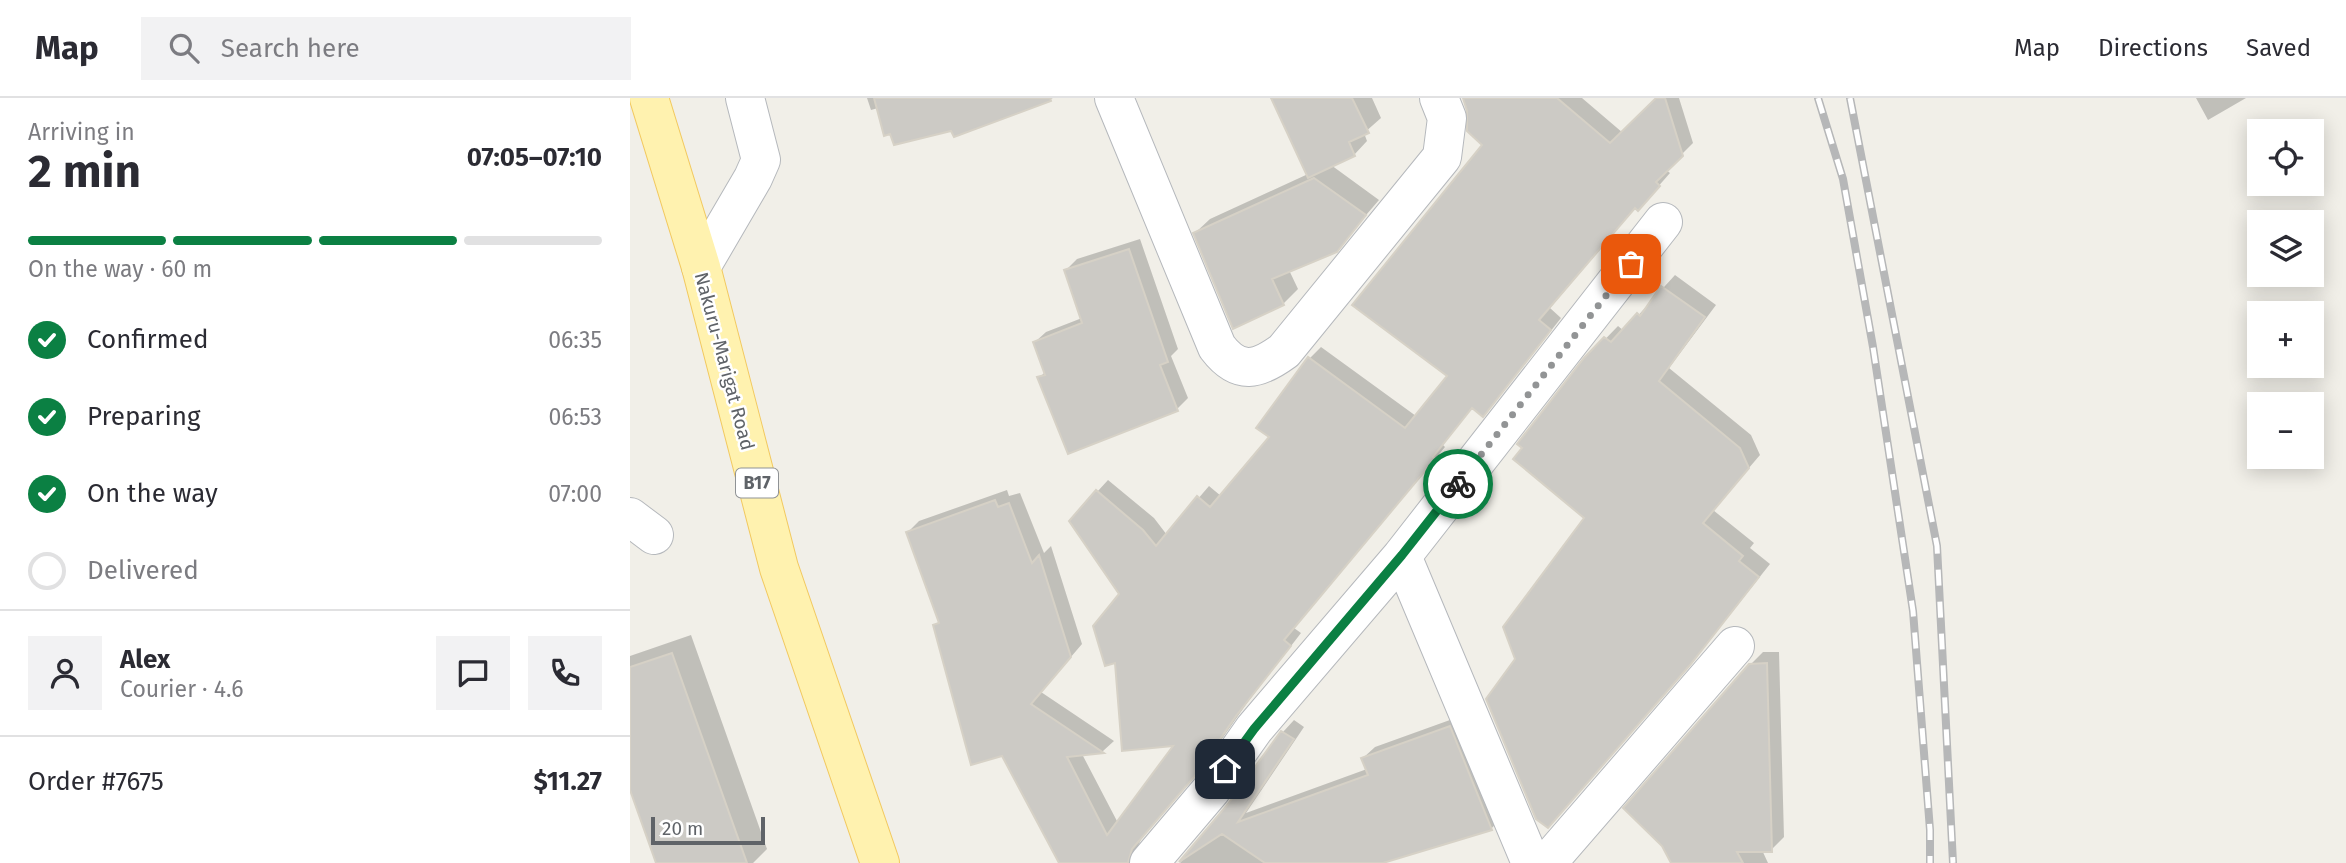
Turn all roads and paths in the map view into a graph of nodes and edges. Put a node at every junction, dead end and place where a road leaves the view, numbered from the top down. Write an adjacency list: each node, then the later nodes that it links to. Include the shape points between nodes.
1 (649, 98): 6 (main road, Nakuru-Marigat Road / B17)
2 (745, 98): 6 (street, via 761,160)
3 (1114, 98): 4 (street, via 1217,347 1227,361 1239,367 1260,366 1284,351 1442,157 1447,118)
4 (1440, 98)
5 (1663, 222): 7 (street)
6 (701, 267): 9 (main road, Nakuru-Marigat Road / B17, via 779,568)
7 (1402, 555): 10 (street, via 1254,729 1211,790); 11 (street)
8 (1735, 646): 12 (street)
9 (880, 863)
10 (1149, 863)
11 (1531, 863)
12 (1547, 863)

